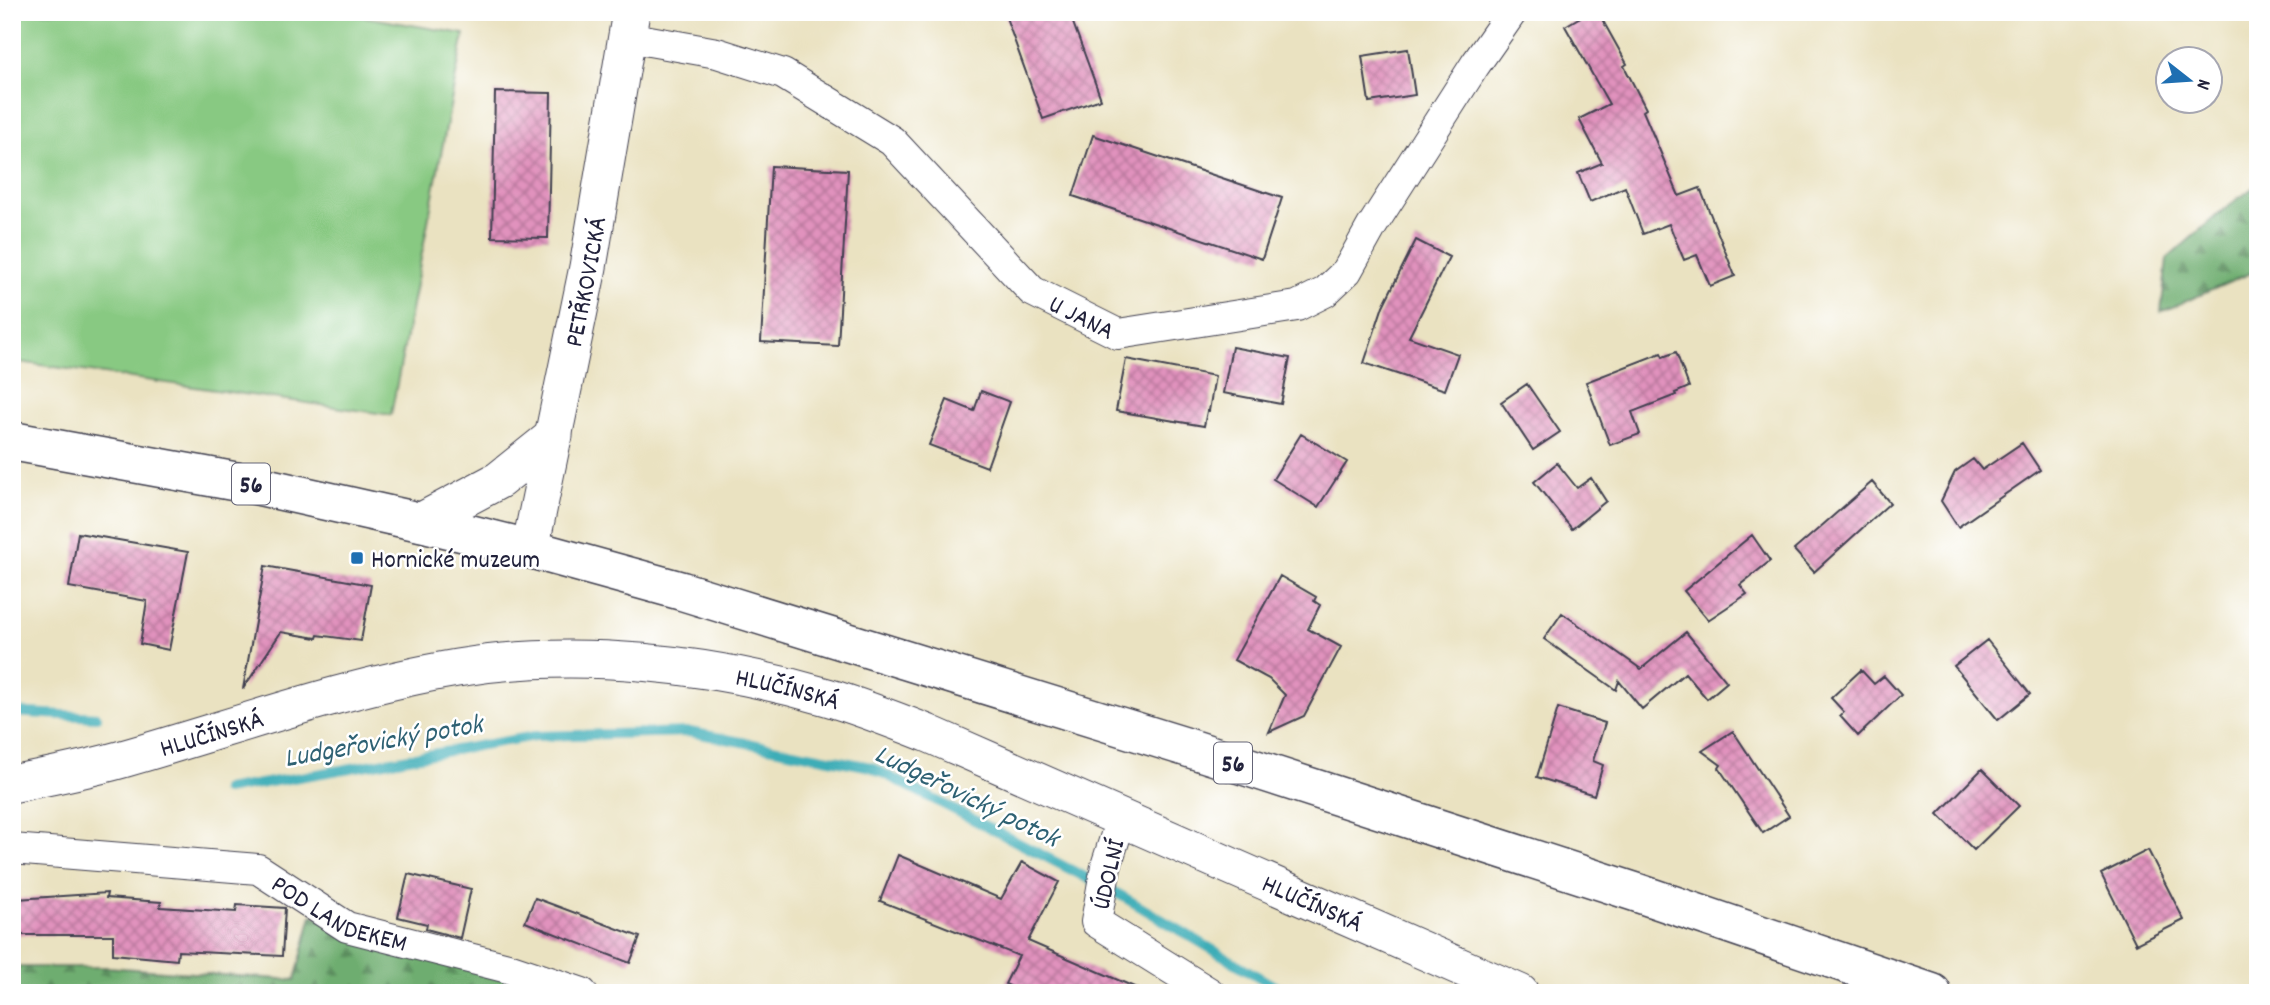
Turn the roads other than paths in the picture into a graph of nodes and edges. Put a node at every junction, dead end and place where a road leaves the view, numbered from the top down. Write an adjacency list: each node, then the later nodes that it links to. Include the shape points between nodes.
1 (1512, 12): 2 (street, U JANA, via 1347,271 1325,292 1297,306 1118,334 1032,291 892,141 783,74)
2 (629, 25): 3 (street, PETŘKOVICKÁ)
3 (554, 436): 5 (street, via 499,480); 6 (street, PETŘKOVICKÁ)
4 (12, 441): 5 (main road, 56, via 255,485)
5 (420, 522): 6 (main road, 56)
6 (530, 549): 13 (main road, 56, via 682,591 1197,751)
7 (12, 784): 8 (street, HLUČÍNSKÁ, via 122,759 409,678 520,661 614,660 736,675 828,697 927,733)
8 (1121, 819): 11 (street, ÚDOLNÍ, via 1096,922); 12 (street, HLUČÍNSKÁ)
9 (12, 849): 10 (street, POD LANDEKEM, via 258,869 347,927 508,968)
10 (582, 993)
11 (1210, 993)
12 (1520, 993)
13 (1932, 993)

